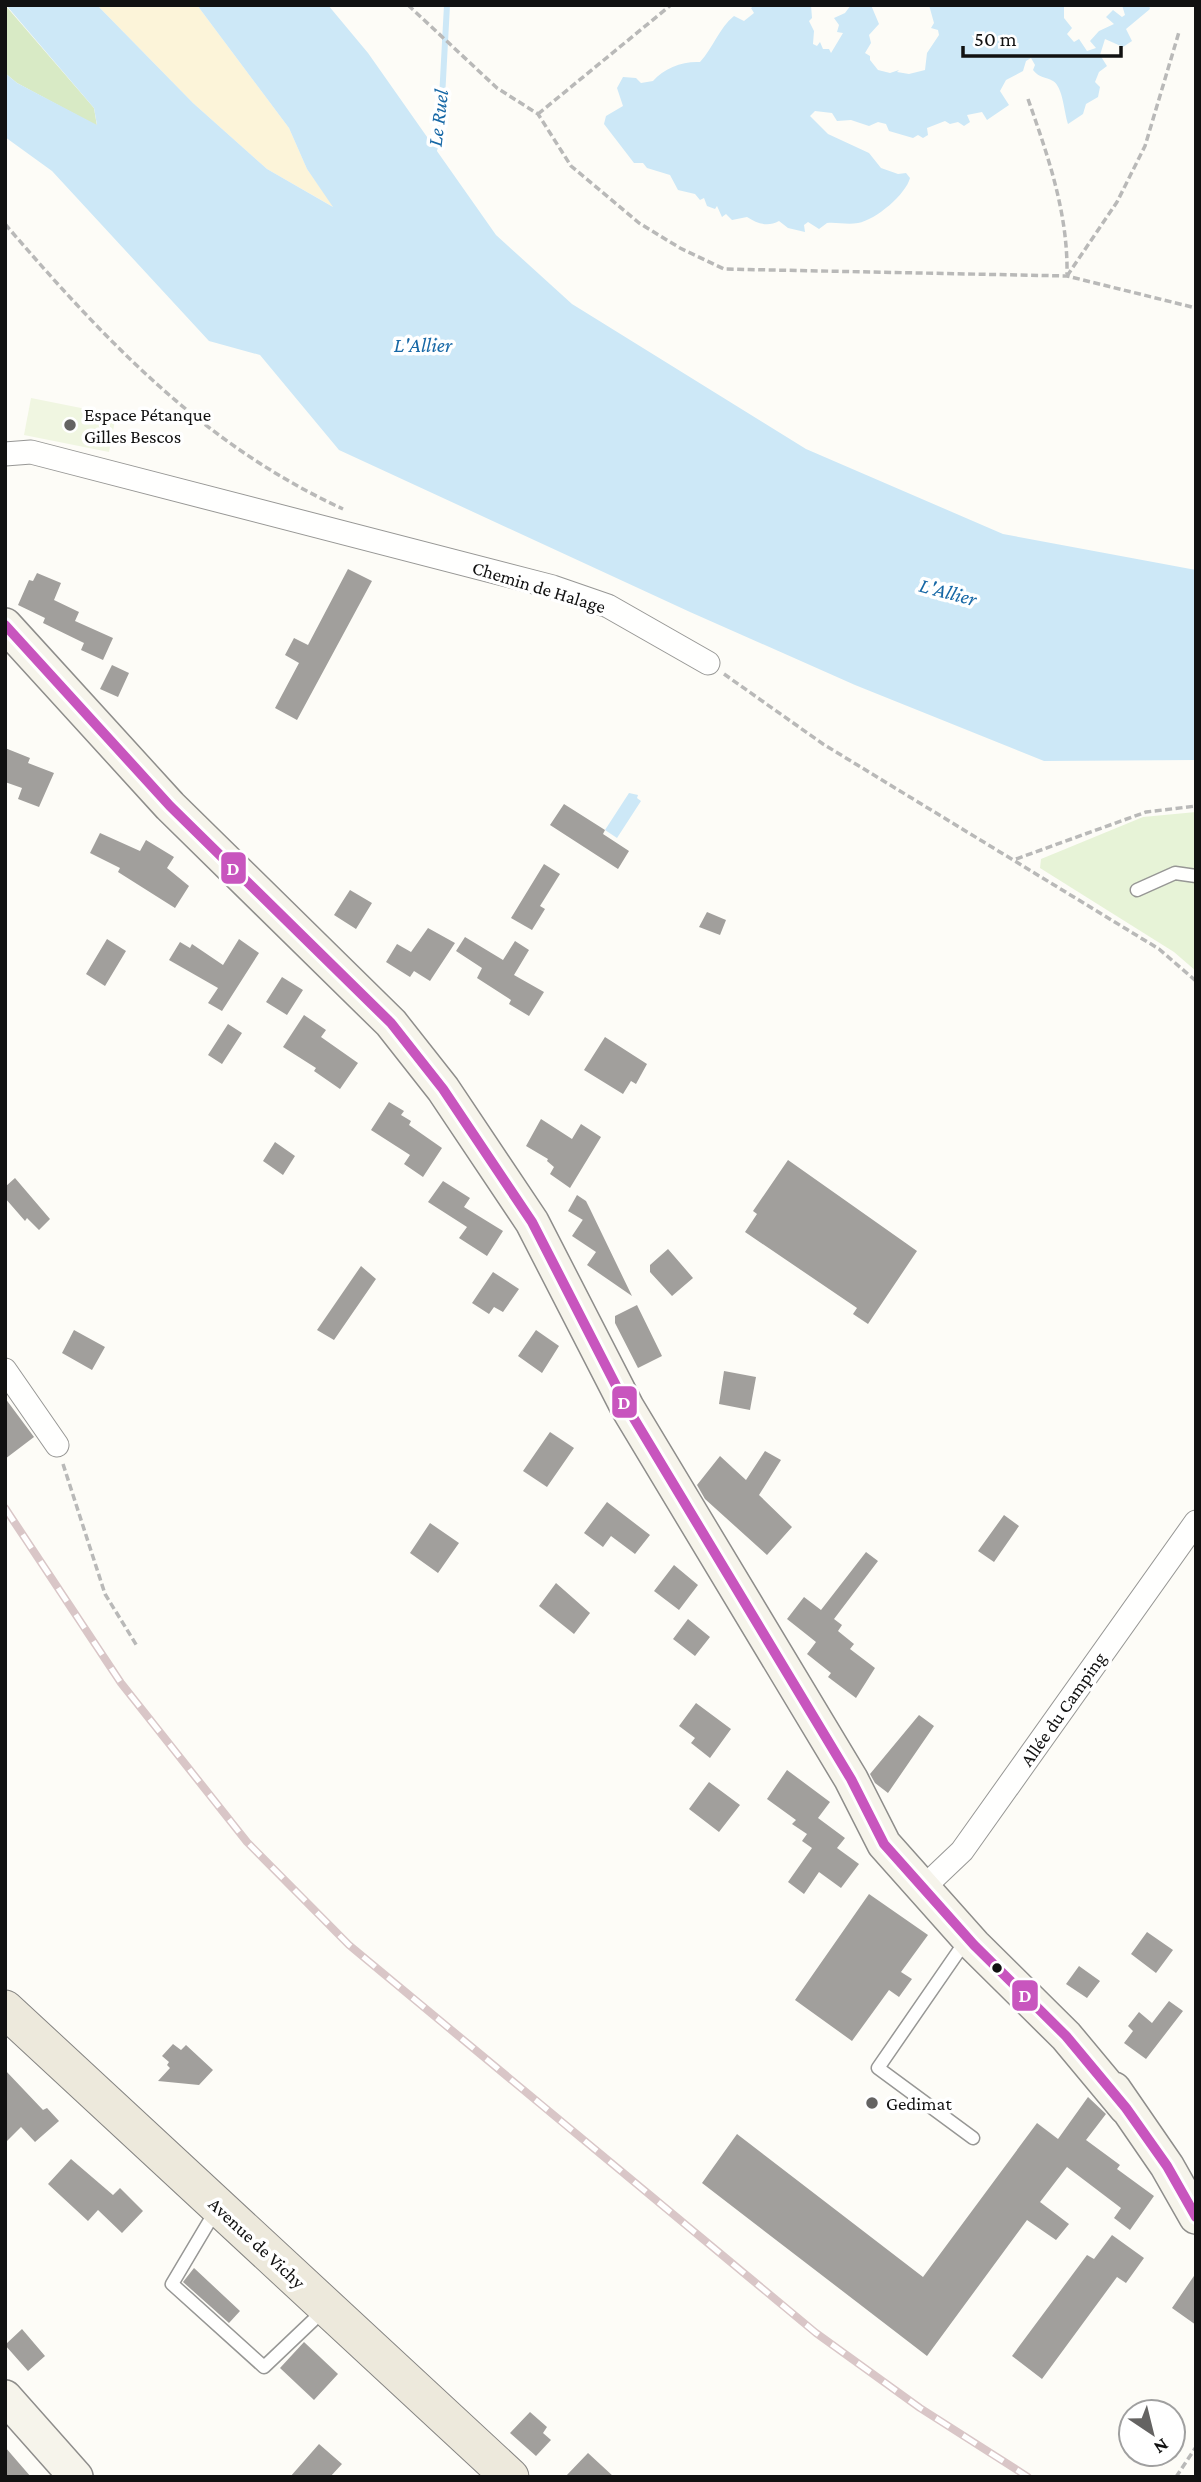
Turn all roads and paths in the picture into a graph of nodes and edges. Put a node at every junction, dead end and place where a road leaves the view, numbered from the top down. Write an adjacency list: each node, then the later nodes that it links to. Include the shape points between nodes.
1 (408, 5): 5 (path, via 498,88)
2 (671, 5): 5 (path)
3 (1179, 32): 7 (path, via 1145,146 1117,202)
4 (1028, 99): 7 (path, via 1050,163 1068,243)
5 (538, 114): 7 (path, via 570,166 639,223 724,269)
6 (5, 224): 10 (path, via 100,330 190,415 270,471)
7 (1067, 276): 8 (path)
8 (1196, 308)
9 (5, 454): 12 (street, Chemin de Halage, via 31,452 553,587 608,606)
10 (355, 514)
11 (5, 625): 22 (street, via 170,806 391,1023 443,1089 531,1222 627,1407 851,1779)
12 (708, 663): 14 (path, via 823,744)
13 (1196, 806): 14 (path, via 1146,812)
14 (1016, 859): 17 (path, via 1029,872 1159,949)
15 (1196, 876): 16 (lane, via 1175,873)
16 (1137, 890)
17 (1196, 981)
18 (5, 1370): 19 (street)
19 (57, 1445): 21 (path, via 104,1594)
20 (1196, 1522): 22 (street, Allée du Camping, via 962,1851)
21 (137, 1646)
22 (927, 1885): 23 (street)
23 (977, 1936): 25 (lane, via 878,2068); 27 (street, via 1074,2024)
24 (5, 2009): 26 (main road, Avenue de Vichy)
25 (973, 2138)
26 (218, 2207): 28 (main road, Avenue de Vichy); 28 (lane, via 172,2284 264,2367)
27 (1196, 2217)
28 (327, 2308): 32 (main road, Avenue de Vichy)
29 (5, 2397): 31 (street)
30 (1196, 2447): 33 (path)
31 (76, 2477)
32 (510, 2477)
33 (1176, 2477)

